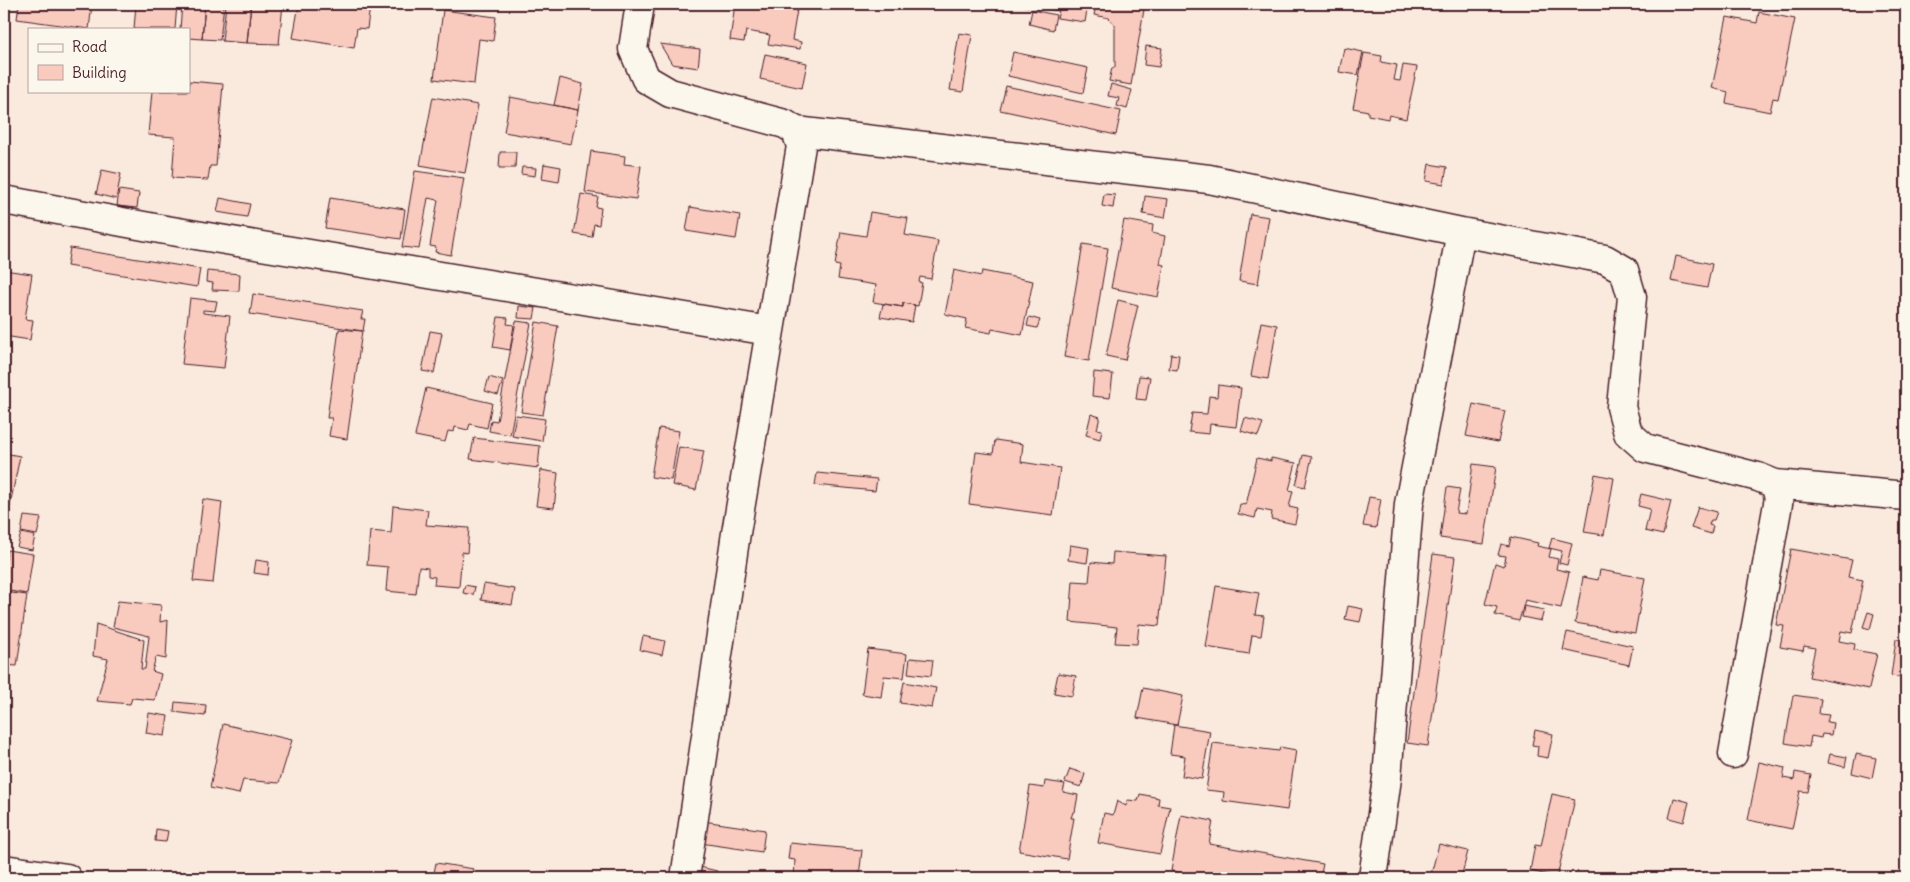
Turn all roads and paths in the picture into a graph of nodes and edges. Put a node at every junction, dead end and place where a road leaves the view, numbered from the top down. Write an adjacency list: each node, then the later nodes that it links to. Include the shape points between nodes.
1 (640, 4): 2 (street, via 633,49 646,80 670,93 786,124)
2 (796, 131): 4 (street, via 1209,179); 5 (street, via 801,146)
3 (4, 200): 5 (street)
4 (1460, 232): 6 (street, via 1606,259 1624,270 1632,297 1621,408 1628,433 1645,448); 12 (street, via 1409,504 1387,778)
5 (769, 331): 11 (street)
6 (1775, 484): 7 (street); 8 (street, via 1780,498)
7 (1906, 496)
8 (1733, 754)
9 (4, 869): 10 (street)
10 (67, 878)
11 (685, 878)
12 (1373, 878)

